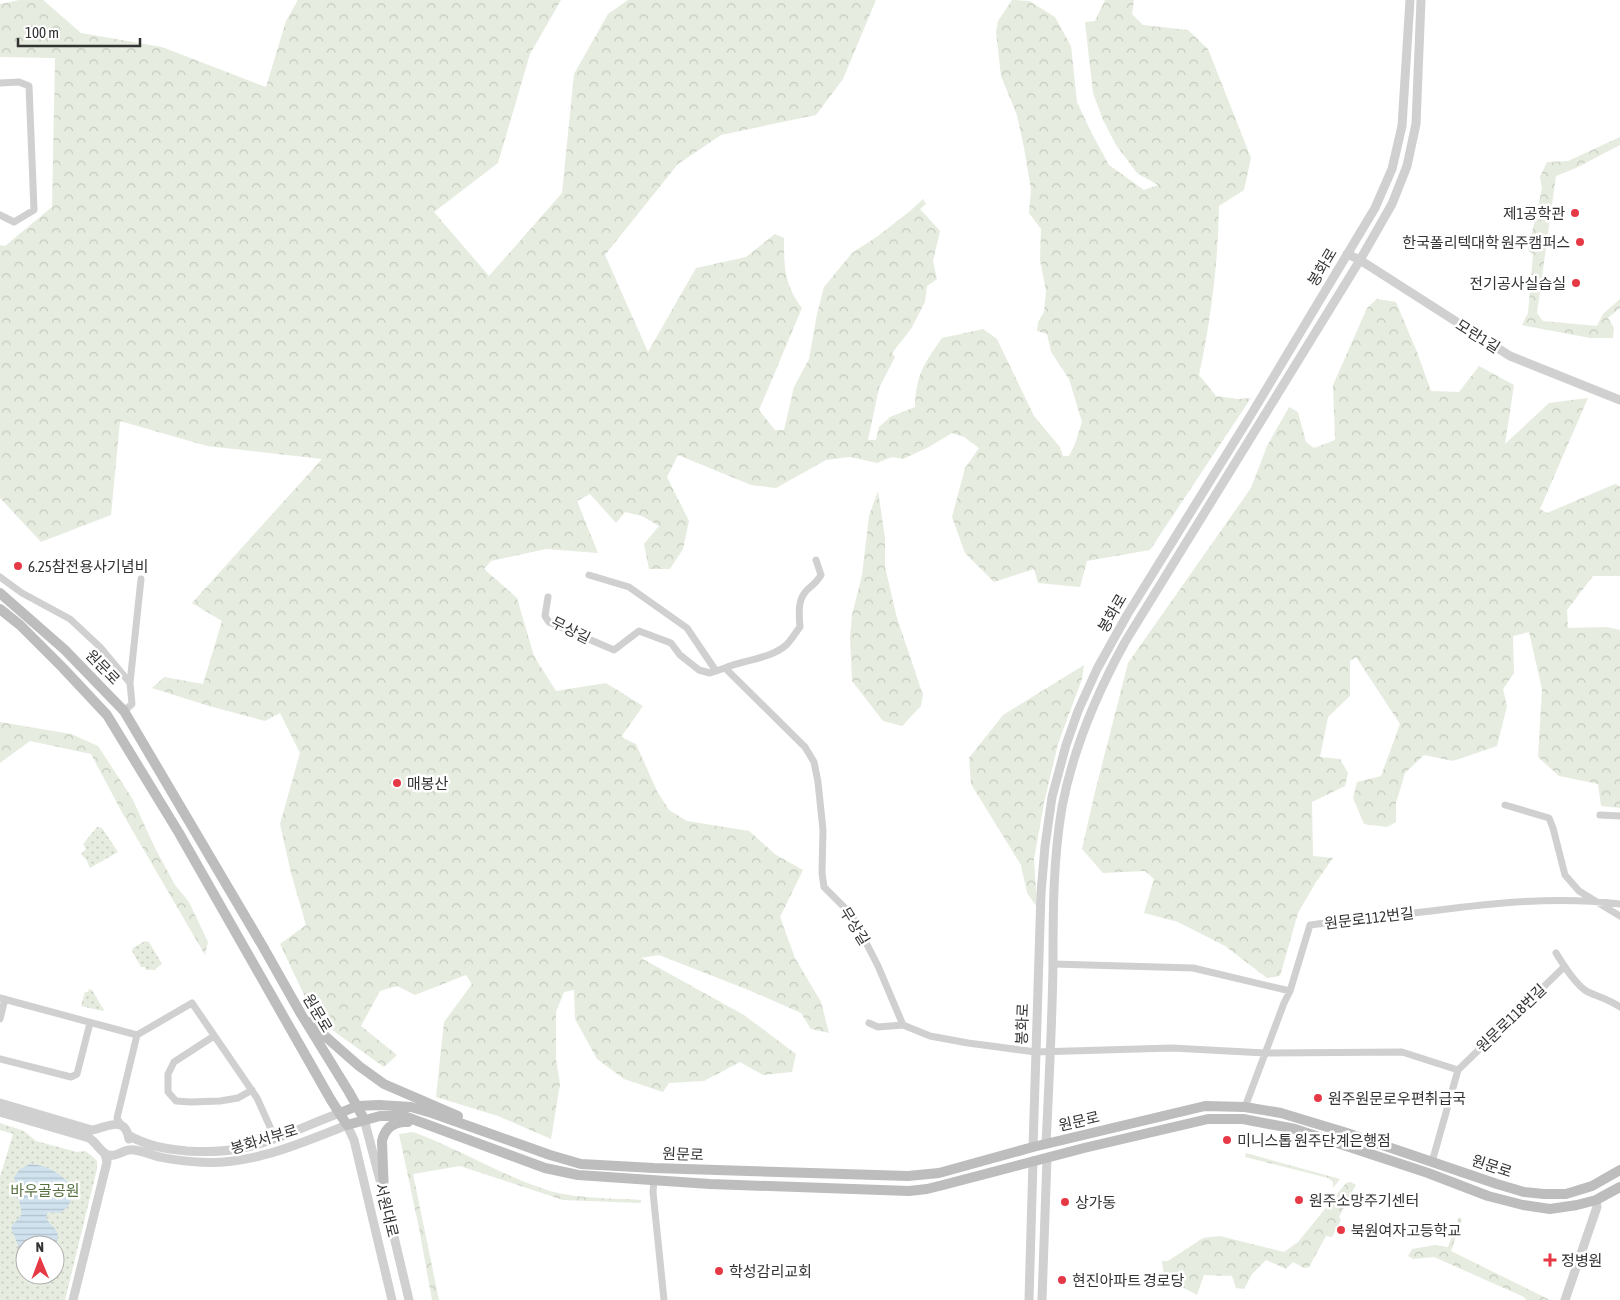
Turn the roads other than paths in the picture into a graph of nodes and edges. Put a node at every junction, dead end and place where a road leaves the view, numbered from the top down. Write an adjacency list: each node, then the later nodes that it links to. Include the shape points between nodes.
1 (1410, 0): 5 (street, 봉화로, via 1402,126 1392,169 1375,208)
2 (1422, 0): 6 (street, 봉화로, via 1416,124 1407,166 1392,204)
3 (0, 83): 4 (street, via 19,82 29,86 34,210 14,222)
4 (0, 215)
5 (1347, 254): 6 (street, 모란1길); 38 (street, 봉화로, via 1127,615 1078,711 1052,796 1045,846)
6 (1360, 260): 7 (street, 모란1길, via 1510,356); 26 (street, 봉화로, via 1162,580 1106,677 1089,716 1062,807 1053,893)
7 (1620, 400)
8 (816, 560): 15 (street, via 821,574 816,584 802,597 800,627 786,646)
9 (589, 575): 16 (street, via 629,587 687,628)
10 (0, 577): 17 (street, via 70,620 100,647)
11 (140, 580): 17 (street)
12 (0, 593): 18 (main road, 원문로, via 66,650)
13 (548, 597): 16 (street, 무상길, via 545,616 549,622 614,650 639,632 671,643 699,670)
14 (0, 609): 48 (main road, 원문로, via 64,668 107,715 179,833)
15 (725, 668): 16 (street); 35 (street, 무상길, via 805,747 814,762 824,830 824,887 852,915)
16 (716, 671)
17 (130, 683): 18 (street, via 132,704)
18 (124, 711): 31 (main road, 원문로)
19 (1505, 805): 22 (street, via 1549,818 1565,875 1579,891)
20 (1600, 815): 21 (street)
21 (1620, 816)
22 (1593, 900): 23 (street, 원문로112번길); 24 (street); 28 (street, 원문로112번길, via 1494,903 1310,925)
23 (1620, 904)
24 (1620, 916)
25 (1556, 953): 27 (street)
26 (1053, 964): 28 (street, via 1192,968); 39 (street, 봉화로)
27 (1564, 967): 30 (street, via 1586,991); 42 (street, 원문로118번길)
28 (1290, 990): 40 (street, 원문로112번길)
29 (2, 998): 32 (street); 33 (street)
30 (1620, 1007)
31 (301, 1014): 45 (main road, 원문로); 62 (main road, via 384,1084)
32 (0, 1019)
33 (90, 1023): 36 (street); 41 (street, via 77,1074 71,1077)
34 (869, 1023): 35 (street, via 878,1027)
35 (903, 1025): 38 (street, via 930,1036 959,1042)
36 (137, 1035): 37 (street, via 192,1003); 49 (street)
37 (214, 1036): 43 (street); 43 (street, via 174,1062 168,1074 168,1092 176,1100 191,1102 238,1098)
38 (1036, 1052): 39 (street); 60 (street, 봉화로)
39 (1051, 1052): 40 (street, via 1172,1048); 58 (street, 봉화로)
40 (1265, 1053): 42 (street, via 1402,1052); 46 (street, 원문로112번길)
41 (0, 1058)
42 (1458, 1070): 66 (street)
43 (252, 1090): 57 (street)
44 (0, 1103): 54 (street, via 92,1130)
45 (357, 1106): 48 (main road); 51 (main road); 62 (main road, 원문로, via 411,1107)
46 (1245, 1107): 50 (main road); 58 (main road, 원문로, via 1205,1106); 66 (main road, 원문로, via 1281,1113)
47 (0, 1112): 59 (street, via 89,1138)
48 (340, 1113): 53 (main road, 원문로); 57 (street, 봉화서부로)
49 (117, 1118): 54 (street); 55 (street)
50 (1243, 1119): 64 (main road, 원문로, via 1208,1119); 69 (main road, 원문로, via 1295,1128)
51 (364, 1120): 52 (main road, 원문로, via 404,1116); 53 (main road, 원문로); 73 (street, 서원대로)
52 (426, 1124): 70 (main road, 원문로, via 545,1168 578,1175); 73 (main road, via 402,1122 390,1125 383,1135)
53 (347, 1125): 61 (street, 봉화서부로, via 276,1151 235,1161 197,1162); 76 (street, 서원대로, via 354,1140)
54 (104, 1126): 55 (street); 59 (street, via 97,1136)
55 (122, 1126): 56 (street)
56 (128, 1135): 57 (street, 봉화서부로, via 155,1146 203,1152 239,1149); 61 (street)
57 (275, 1138)
58 (1046, 1144): 60 (main road, 원문로); 64 (main road)
59 (98, 1146): 63 (street)
60 (1033, 1147): 65 (main road, 봉화로); 67 (main road, 원문로, via 924,1176)
61 (125, 1150): 63 (street)
62 (550, 1156): 67 (main road, 원문로, via 581,1164)
63 (106, 1158): 75 (street)
64 (1047, 1158): 65 (main road, 원문로); 80 (street)
65 (1033, 1162): 70 (main road, 원문로, via 909,1191); 79 (street, 봉화로)
66 (1432, 1162): 69 (main road); 71 (main road, 원문로, via 1524,1192 1566,1194)
67 (654, 1168): 70 (main road)
68 (1620, 1170): 71 (main road, 원문로)
69 (1428, 1174): 74 (main road, 원문로, via 1523,1205 1550,1209)
70 (654, 1180): 78 (street, 원문로)
71 (1592, 1186): 74 (main road)
72 (1620, 1187): 74 (main road, 원문로)
73 (384, 1196): 77 (street, 서원대로)
74 (1596, 1200): 81 (street, via 1597,1207)
75 (73, 1300)
76 (392, 1300)
77 (409, 1300)
78 (664, 1300)
79 (1029, 1300)
80 (1042, 1300)
81 (1565, 1300)

